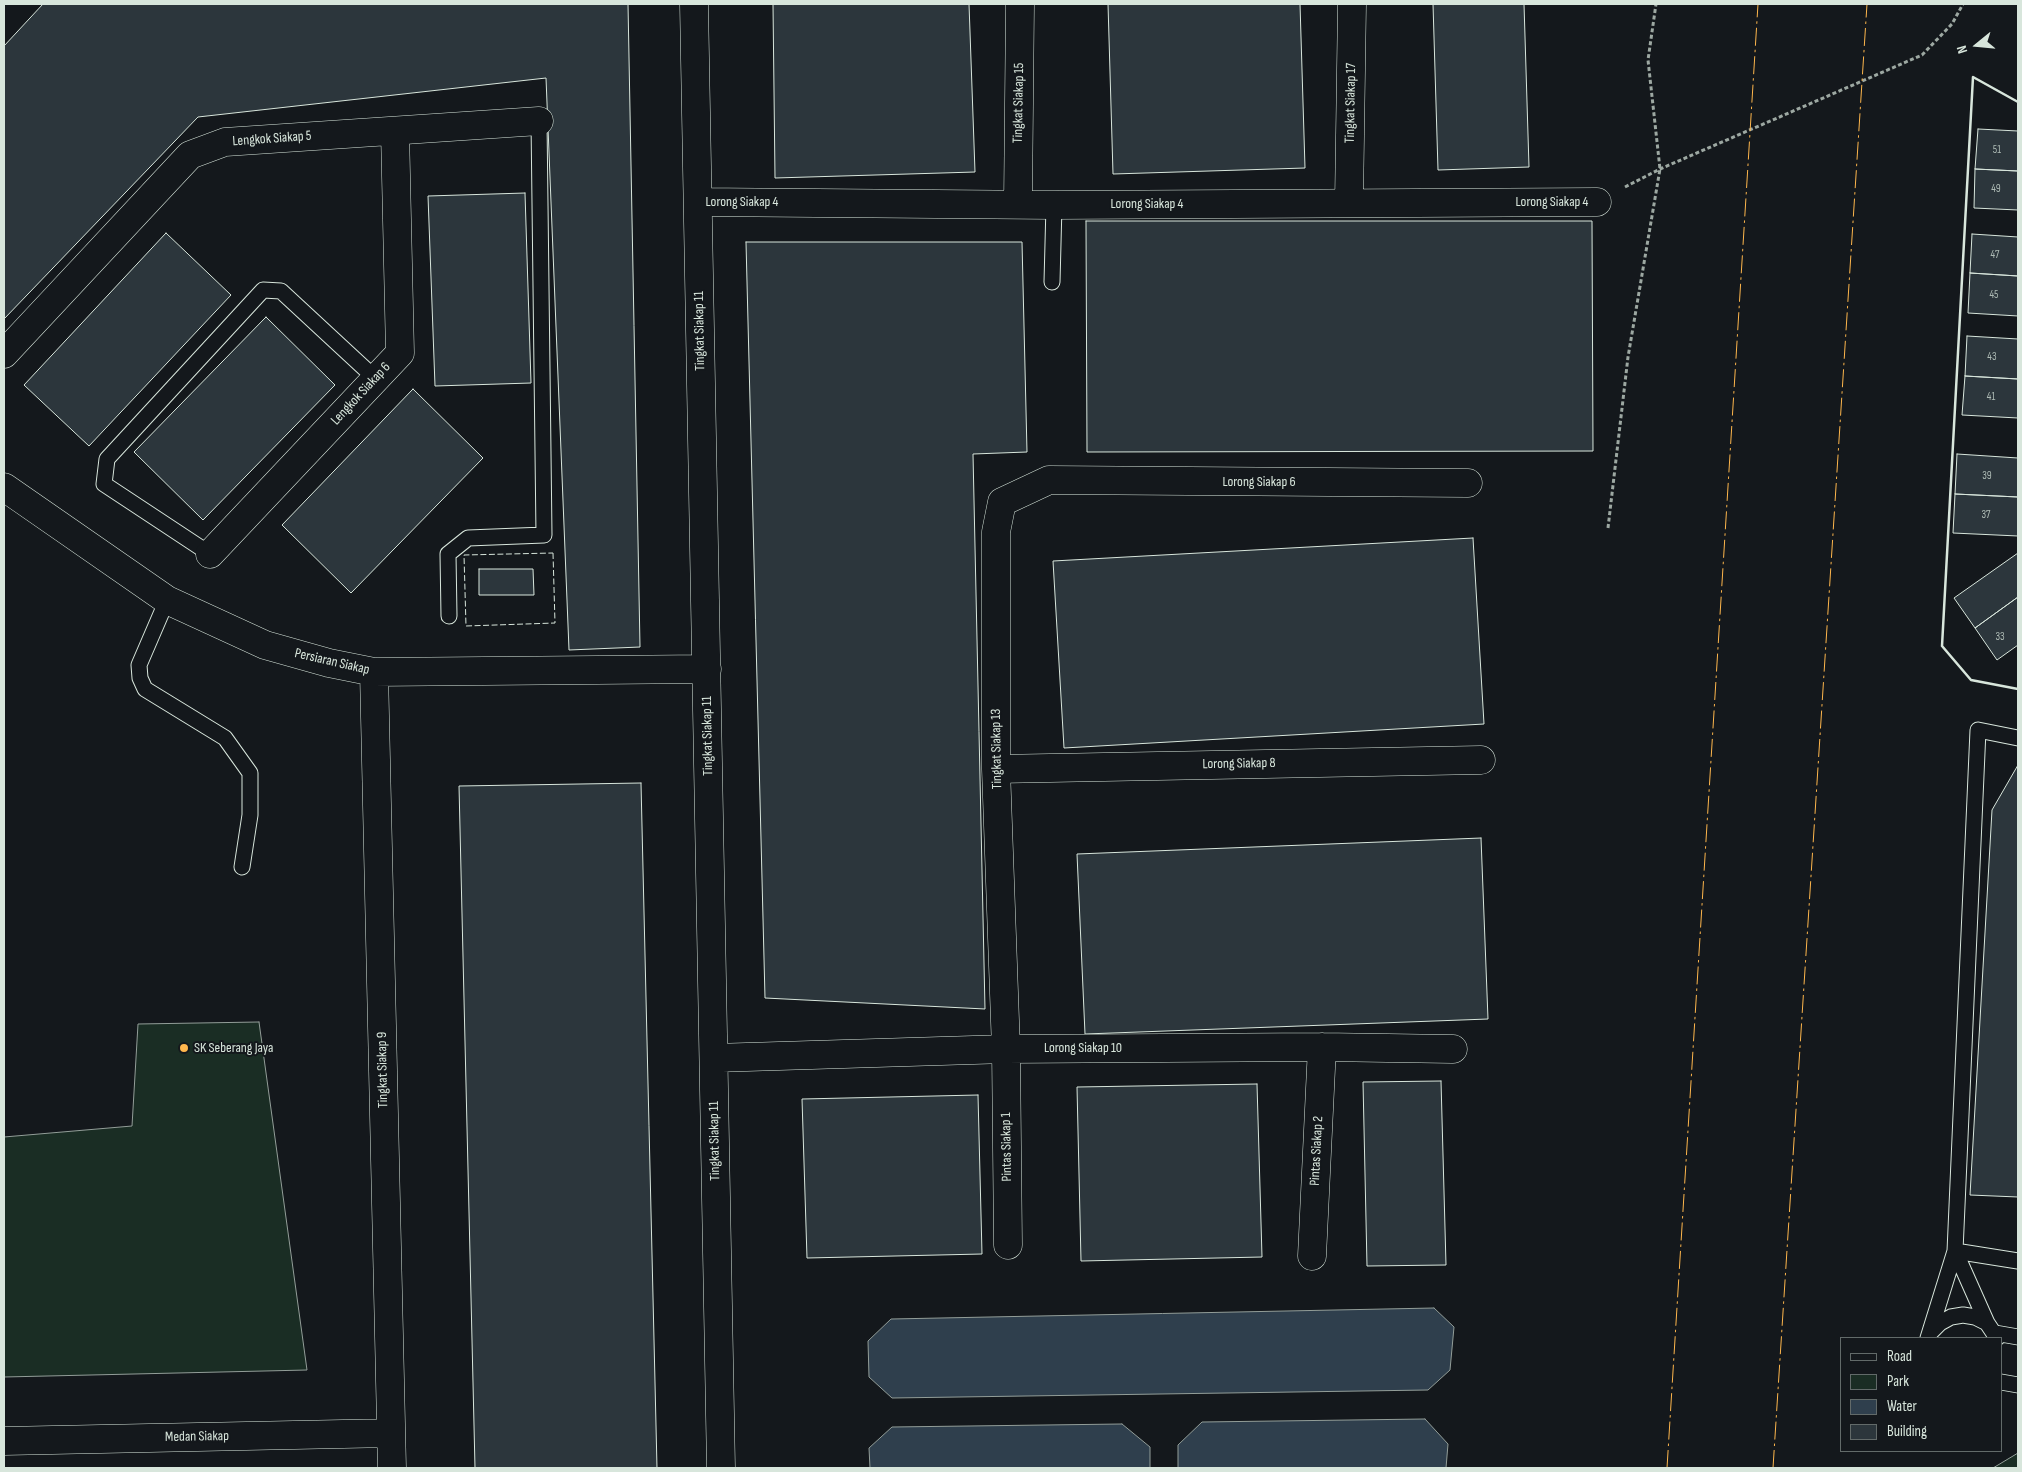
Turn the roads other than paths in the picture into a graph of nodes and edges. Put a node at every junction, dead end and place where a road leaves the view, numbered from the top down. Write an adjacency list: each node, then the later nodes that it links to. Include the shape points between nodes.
1 (694, 4): 6 (street, Tingkat Siakap 11)
2 (1020, 4): 9 (street, Tingkat Siakap 15)
3 (1352, 4): 7 (street, Tingkat Siakap 17)
4 (539, 121): 5 (street, Lengkok Siakap 5); 19 (lane, via 544,535 468,538 448,554)
5 (395, 131): 12 (street, Lengkok Siakap 5, via 224,142 190,155); 13 (street, Lengkok Siakap 6, via 400,353)
6 (698, 202): 9 (street, Lorong Siakap 4); 20 (street, Tingkat Siakap 11)
7 (1349, 202): 8 (street, Lorong Siakap 4); 10 (street, Lorong Siakap 4)
8 (1596, 202)
9 (1018, 203): 10 (street, Lorong Siakap 4)
10 (1054, 204): 11 (lane)
11 (1052, 282)
12 (4, 354)
13 (376, 379): 17 (street, Lengkok Siakap 6); 17 (lane, via 281,291 263,290 106,459 104,484)
14 (1050, 480): 15 (street, Lorong Siakap 6); 24 (street, Tingkat Siakap 13, via 1002,502 996,532)
15 (1468, 483)
16 (4, 487): 18 (street, Persiaran Siakap)
17 (210, 554)
18 (167, 600): 21 (street, Persiaran Siakap, via 265,645); 25 (lane, via 139,665 140,678 145,689 225,738 250,773 250,816)
19 (449, 616)
20 (707, 669): 21 (street, Persiaran Siakap); 29 (street, Tingkat Siakap 11)
21 (374, 672): 39 (street, Tingkat Siakap 9)
22 (2018, 738): 31 (lane, via 1978,730)
23 (1481, 760): 24 (street, Lorong Siakap 8)
24 (996, 769): 27 (street, Tingkat Siakap 13)
25 (242, 867)
26 (1322, 1047): 27 (street, Lorong Siakap 10); 28 (street, Lorong Siakap 10); 32 (street, Pintas Siakap 2)
27 (1006, 1049): 29 (street, Lorong Siakap 10); 30 (street, Pintas Siakap 1)
28 (1453, 1049)
29 (714, 1058): 42 (street, Tingkat Siakap 11)
30 (1008, 1244)
31 (1954, 1251): 33 (lane); 34 (lane); 35 (lane)
32 (1312, 1256)
33 (2018, 1261)
34 (1993, 1331): 35 (lane, via 1969,1316 1951,1317 1940,1323); 36 (lane)
35 (1930, 1335)
36 (2018, 1337)
37 (2002, 1382): 38 (lane)
38 (2018, 1385)
39 (391, 1433): 40 (street, Medan Siakap); 41 (street, Tingkat Siakap 9)
40 (4, 1441)
41 (392, 1468)
42 (721, 1468)

